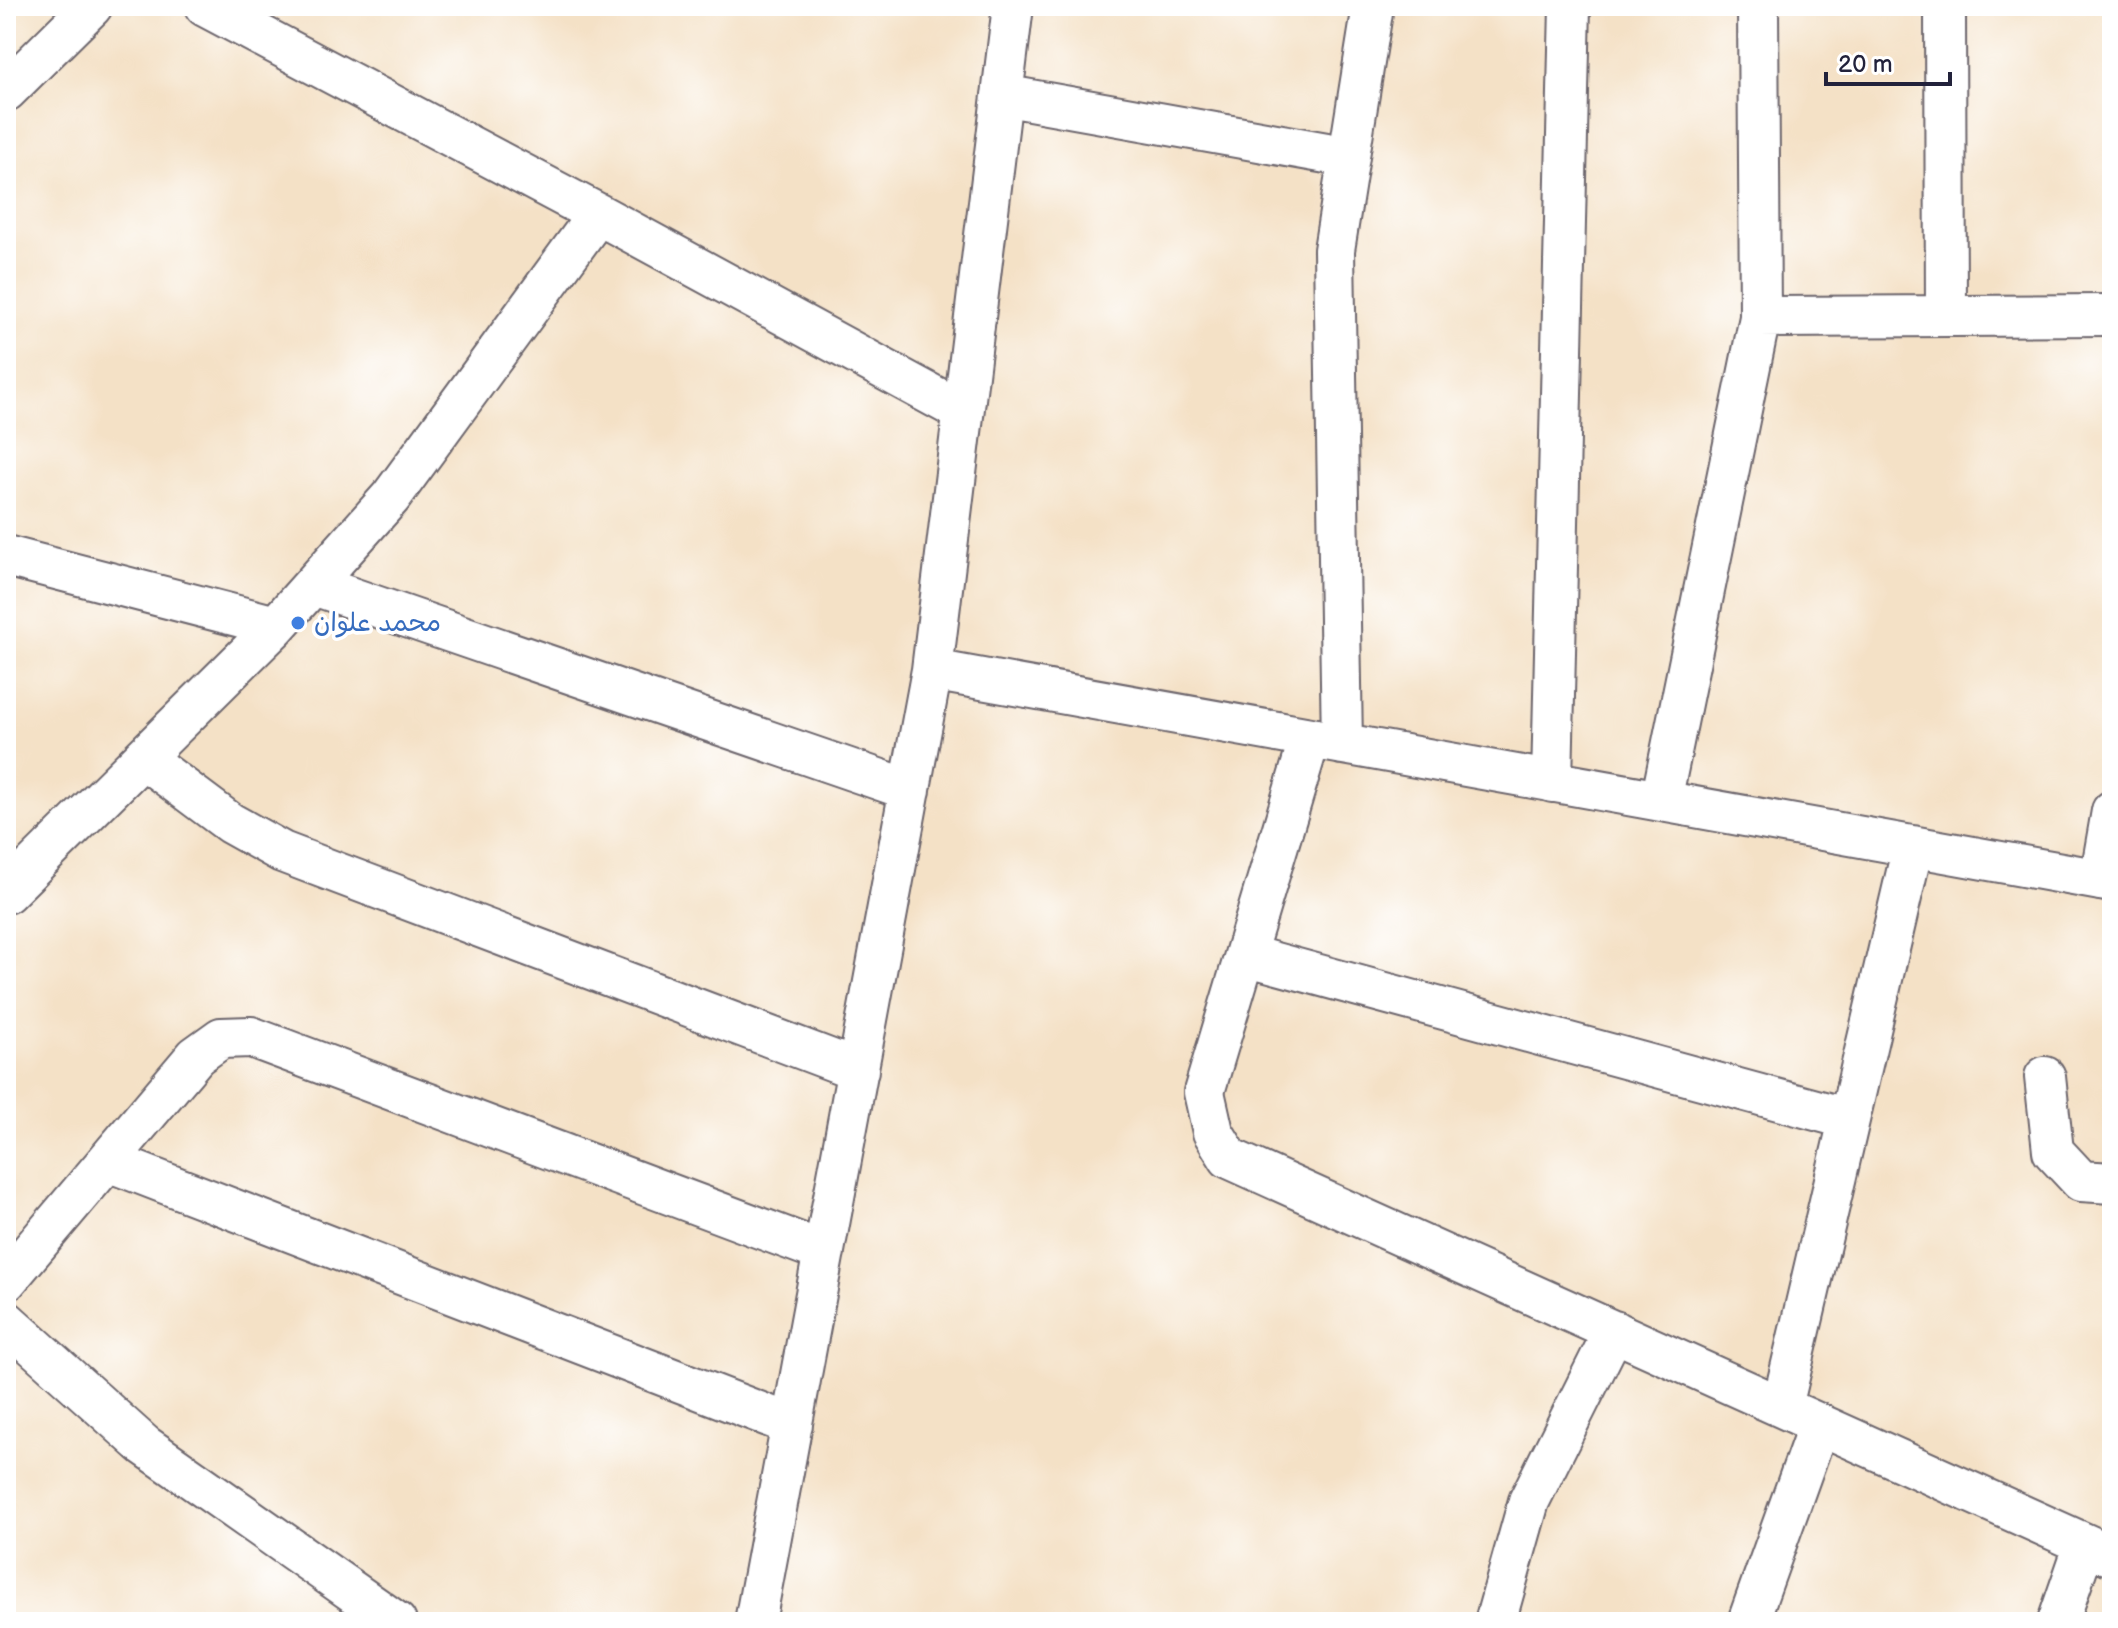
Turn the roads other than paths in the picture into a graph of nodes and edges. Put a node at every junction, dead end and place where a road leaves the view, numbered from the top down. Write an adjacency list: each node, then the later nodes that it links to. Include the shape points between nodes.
1 (92, 6): 8 (street)
2 (205, 6): 11 (street)
3 (1013, 6): 9 (street)
4 (1373, 6): 10 (street)
5 (1570, 6): 22 (street)
6 (1758, 6): 14 (street)
7 (1945, 6): 13 (street)
8 (6, 91)
9 (1002, 95): 10 (street); 15 (street)
10 (1349, 157): 20 (street, via 1334,250)
11 (598, 214): 15 (street); 17 (street, via 391,497)
12 (2112, 315): 13 (street)
13 (1946, 316): 14 (street)
14 (1760, 317): 24 (street)
15 (963, 412): 19 (street)
16 (6, 556): 18 (street)
17 (314, 585): 18 (street); 23 (street)
18 (276, 626): 21 (street)
19 (932, 670): 20 (street); 23 (street)
20 (1326, 741): 22 (street); 29 (street)
21 (143, 758): 28 (street); 30 (street, via 230,823 282,852)
22 (1552, 782): 24 (street)
23 (910, 790): 30 (street)
24 (1661, 801): 26 (street)
25 (2112, 811): 27 (street)
26 (1913, 846): 27 (street); 32 (street)
27 (2106, 881)
28 (6, 893)
29 (1245, 955): 32 (street); 38 (street, via 1204,1092 1213,1132 1229,1158)
30 (858, 1070): 35 (street)
31 (2045, 1077): 34 (street, via 2053,1151 2081,1181)
32 (1849, 1119): 39 (street)
33 (108, 1161): 35 (street, via 196,1056 221,1038 251,1037); 36 (street); 41 (street)
34 (2112, 1183)
35 (824, 1252): 41 (street)
36 (6, 1281)
37 (6, 1321): 43 (street, via 144,1445)
38 (1614, 1331): 39 (street); 45 (street, via 1529,1501)
39 (1782, 1407): 40 (street)
40 (1819, 1424): 42 (street); 46 (street)
41 (792, 1425): 44 (street)
42 (2099, 1550): 47 (street)
43 (396, 1622)
44 (755, 1622)
45 (1495, 1622)
46 (1748, 1622)
47 (2058, 1622)

